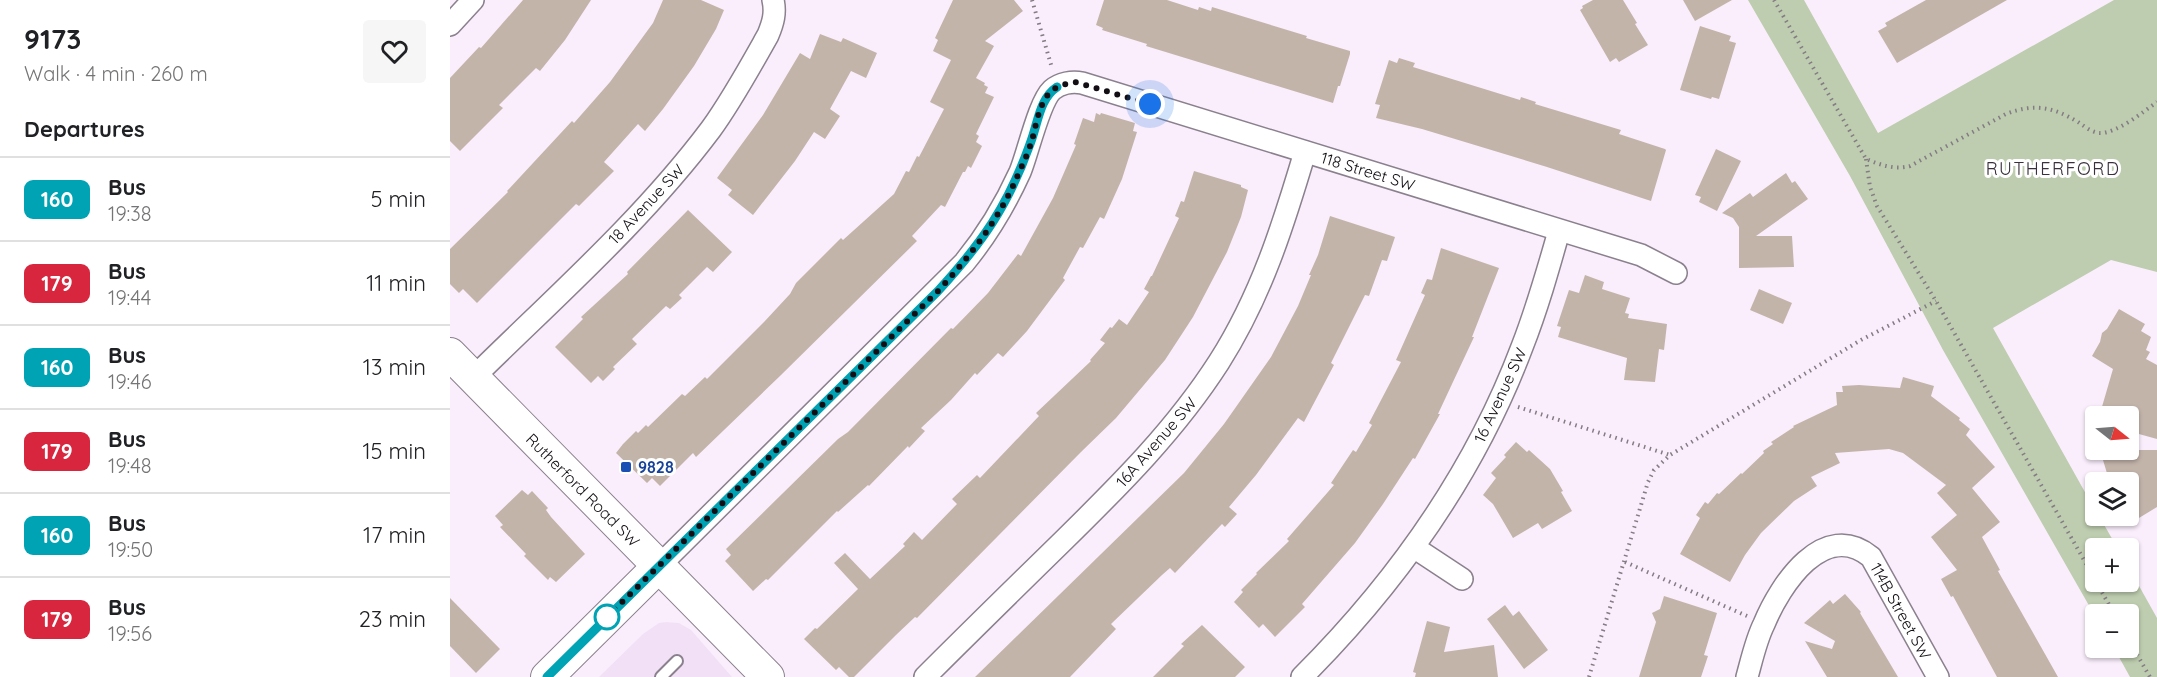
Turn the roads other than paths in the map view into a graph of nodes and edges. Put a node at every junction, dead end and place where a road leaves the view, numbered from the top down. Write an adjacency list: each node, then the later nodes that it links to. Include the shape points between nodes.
1 (473, 0): 3 (street)
2 (773, 0): 8 (street, 18 Avenue SW, via 774,21 761,47 712,128 683,165 636,217)
3 (450, 25)
4 (1305, 152): 5 (street, 118 Street SW); 10 (street, 118 Street SW, via 1082,83 1057,87 1041,107 1009,194 964,263); 16 (street, 16A Avenue SW, via 1277,245 1262,280 1247,313 1198,394 1119,486)
5 (1559, 231): 6 (street, 118 Street SW, via 1641,255); 9 (street, 16 Avenue SW, via 1532,320 1500,401 1463,472)
6 (1676, 273)
7 (450, 354): 8 (street, Rutherford Road SW)
8 (473, 378): 10 (street, Rutherford Road SW)
9 (1415, 548): 11 (street); 17 (street, 16 Avenue SW, via 1373,602)
10 (658, 567): 13 (street); 15 (street, Rutherford Road SW)
11 (1462, 579)
12 (677, 661): 14 (lane)
13 (547, 677)
14 (661, 677)
15 (768, 677)
16 (925, 677)
17 (1302, 677)
18 (1747, 677): 19 (street, 114B Street SW, via 1762,626 1785,586 1813,556 1837,544 1860,548 1871,557)
19 (1938, 677)

